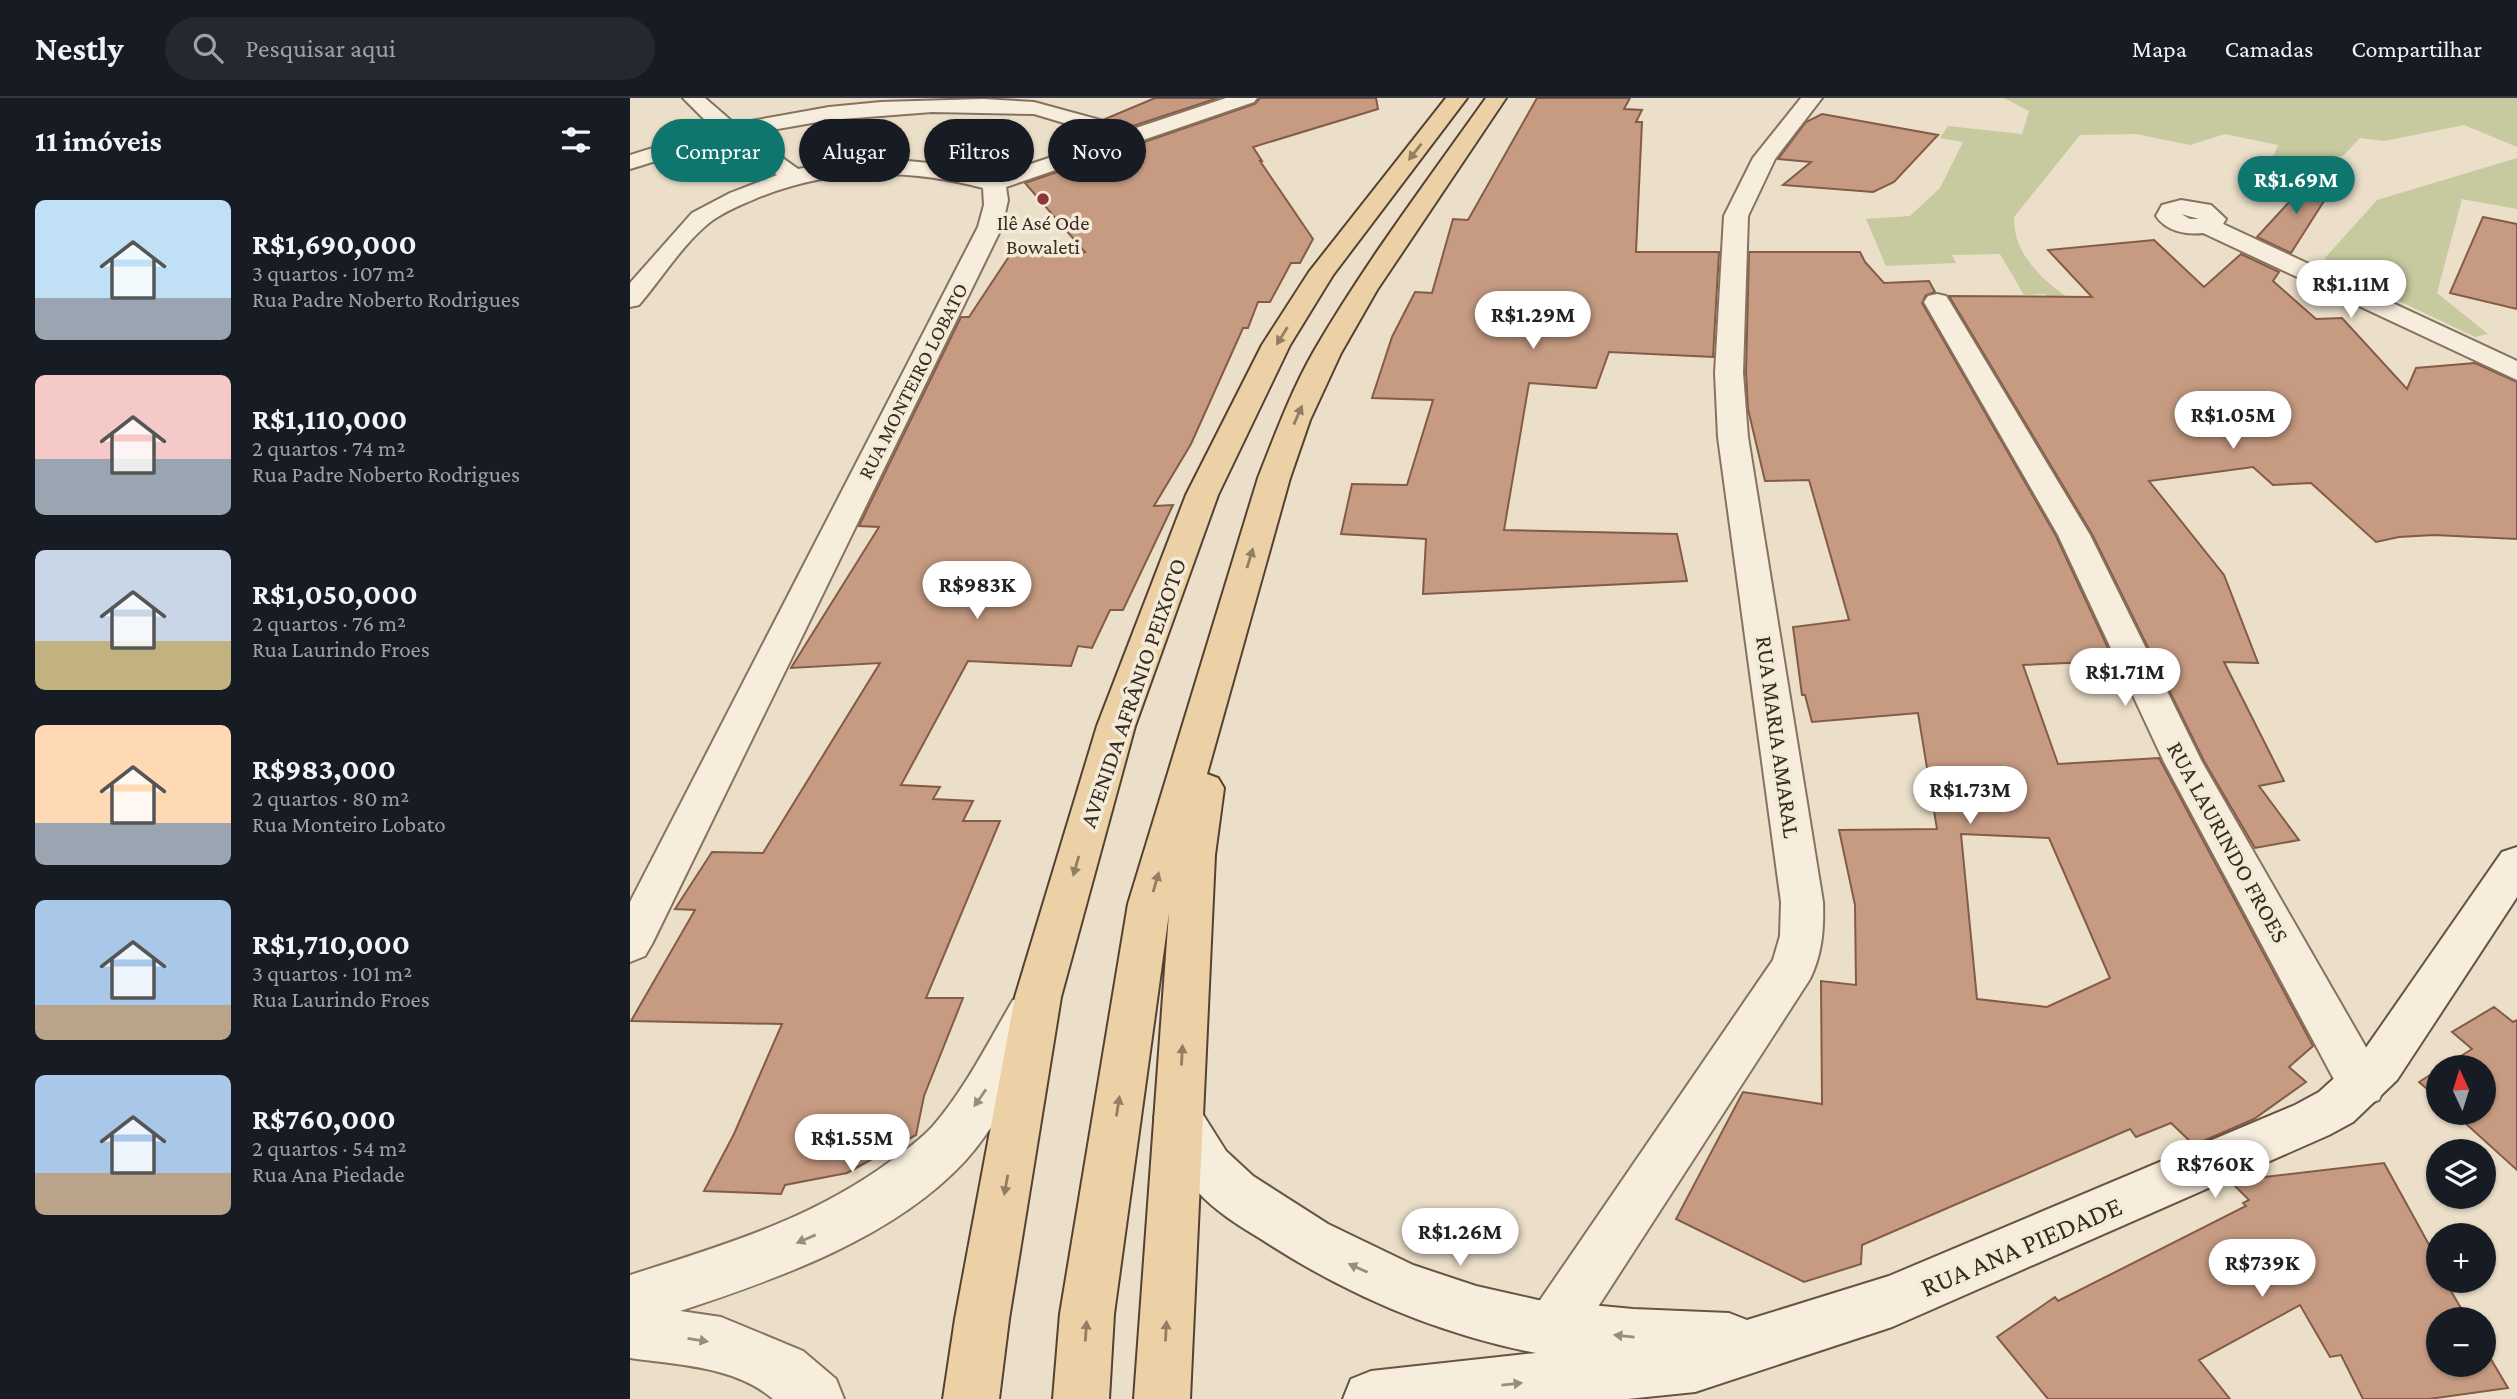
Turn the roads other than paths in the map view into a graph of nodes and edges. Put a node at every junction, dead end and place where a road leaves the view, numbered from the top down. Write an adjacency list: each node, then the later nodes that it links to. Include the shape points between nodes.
1 (693, 98): 7 (street)
2 (1247, 98): 10 (street)
3 (1496, 98): 6 (main road, AVENIDA AFRÂNIO PEIXOTO)
4 (1812, 98): 28 (street, RUA MARIA AMARAL, via 1764,158 1736,216 1729,373 1733,437 1802,902 1802,936 1794,966)
5 (1518, 99): 6 (main road)
6 (1467, 110): 21 (main road, AVENIDA AFRÂNIO PEIXOTO, one-way to 6, via 1295,420 1327,354); 24 (main road, AVENIDA AFRÂNIO PEIXOTO, one-way to 24, via 1322,272 1276,345 1223,448 1116,726)
7 (716, 119)
8 (781, 119): 9 (street, via 909,101 1036,108)
9 (1074, 119)
10 (1146, 131)
11 (651, 155): 12 (street)
12 (630, 162)
13 (1048, 165): 16 (street)
14 (785, 170): 15 (street)
15 (793, 176): 16 (street, via 905,166); 18 (street, via 697,221)
16 (993, 184): 23 (street, RUA MONTEIRO LOBATO, via 998,200 990,227)
17 (2205, 225): 20 (street)
18 (630, 299)
19 (1937, 302): 25 (street, RUA LAURINDO FROES, via 2074,535 2183,762)
20 (2517, 372)
21 (1230, 623): 26 (main road, one-way to 21, via 1194,855); 33 (main road, AVENIDA AFRÂNIO PEIXOTO, one-way to 21, via 1087,1314 1149,904)
22 (2517, 863): 25 (street, RUA ANA PIEDADE, via 2380,1066)
23 (630, 944)
24 (1038, 997): 27 (street, one-way to 27, via 987,1088 949,1143 895,1189 831,1229 782,1250); 32 (main road, AVENIDA AFRÂNIO PEIXOTO, one-way to 32)
25 (2362, 1085): 30 (street, RUA ANA PIEDADE, via 2312,1120 1905,1296)
26 (1178, 1116): 28 (street, RUA ANA PIEDADE, one-way to 26, via 1478,1313 1349,1264 1243,1200 1208,1167); 34 (main road, one-way to 26)
27 (630, 1301)
28 (1553, 1328): 30 (street, RUA ANA PIEDADE, one-way to 28, via 1648,1338)
29 (630, 1331): 31 (street, one-way to 31, via 721,1344 783,1371)
30 (1766, 1340): 35 (street, RUA ANA PIEDADE, one-way to 30, via 1695,1364)
31 (816, 1399)
32 (971, 1399)
33 (1081, 1399)
34 (1162, 1399)
35 (1371, 1399)

